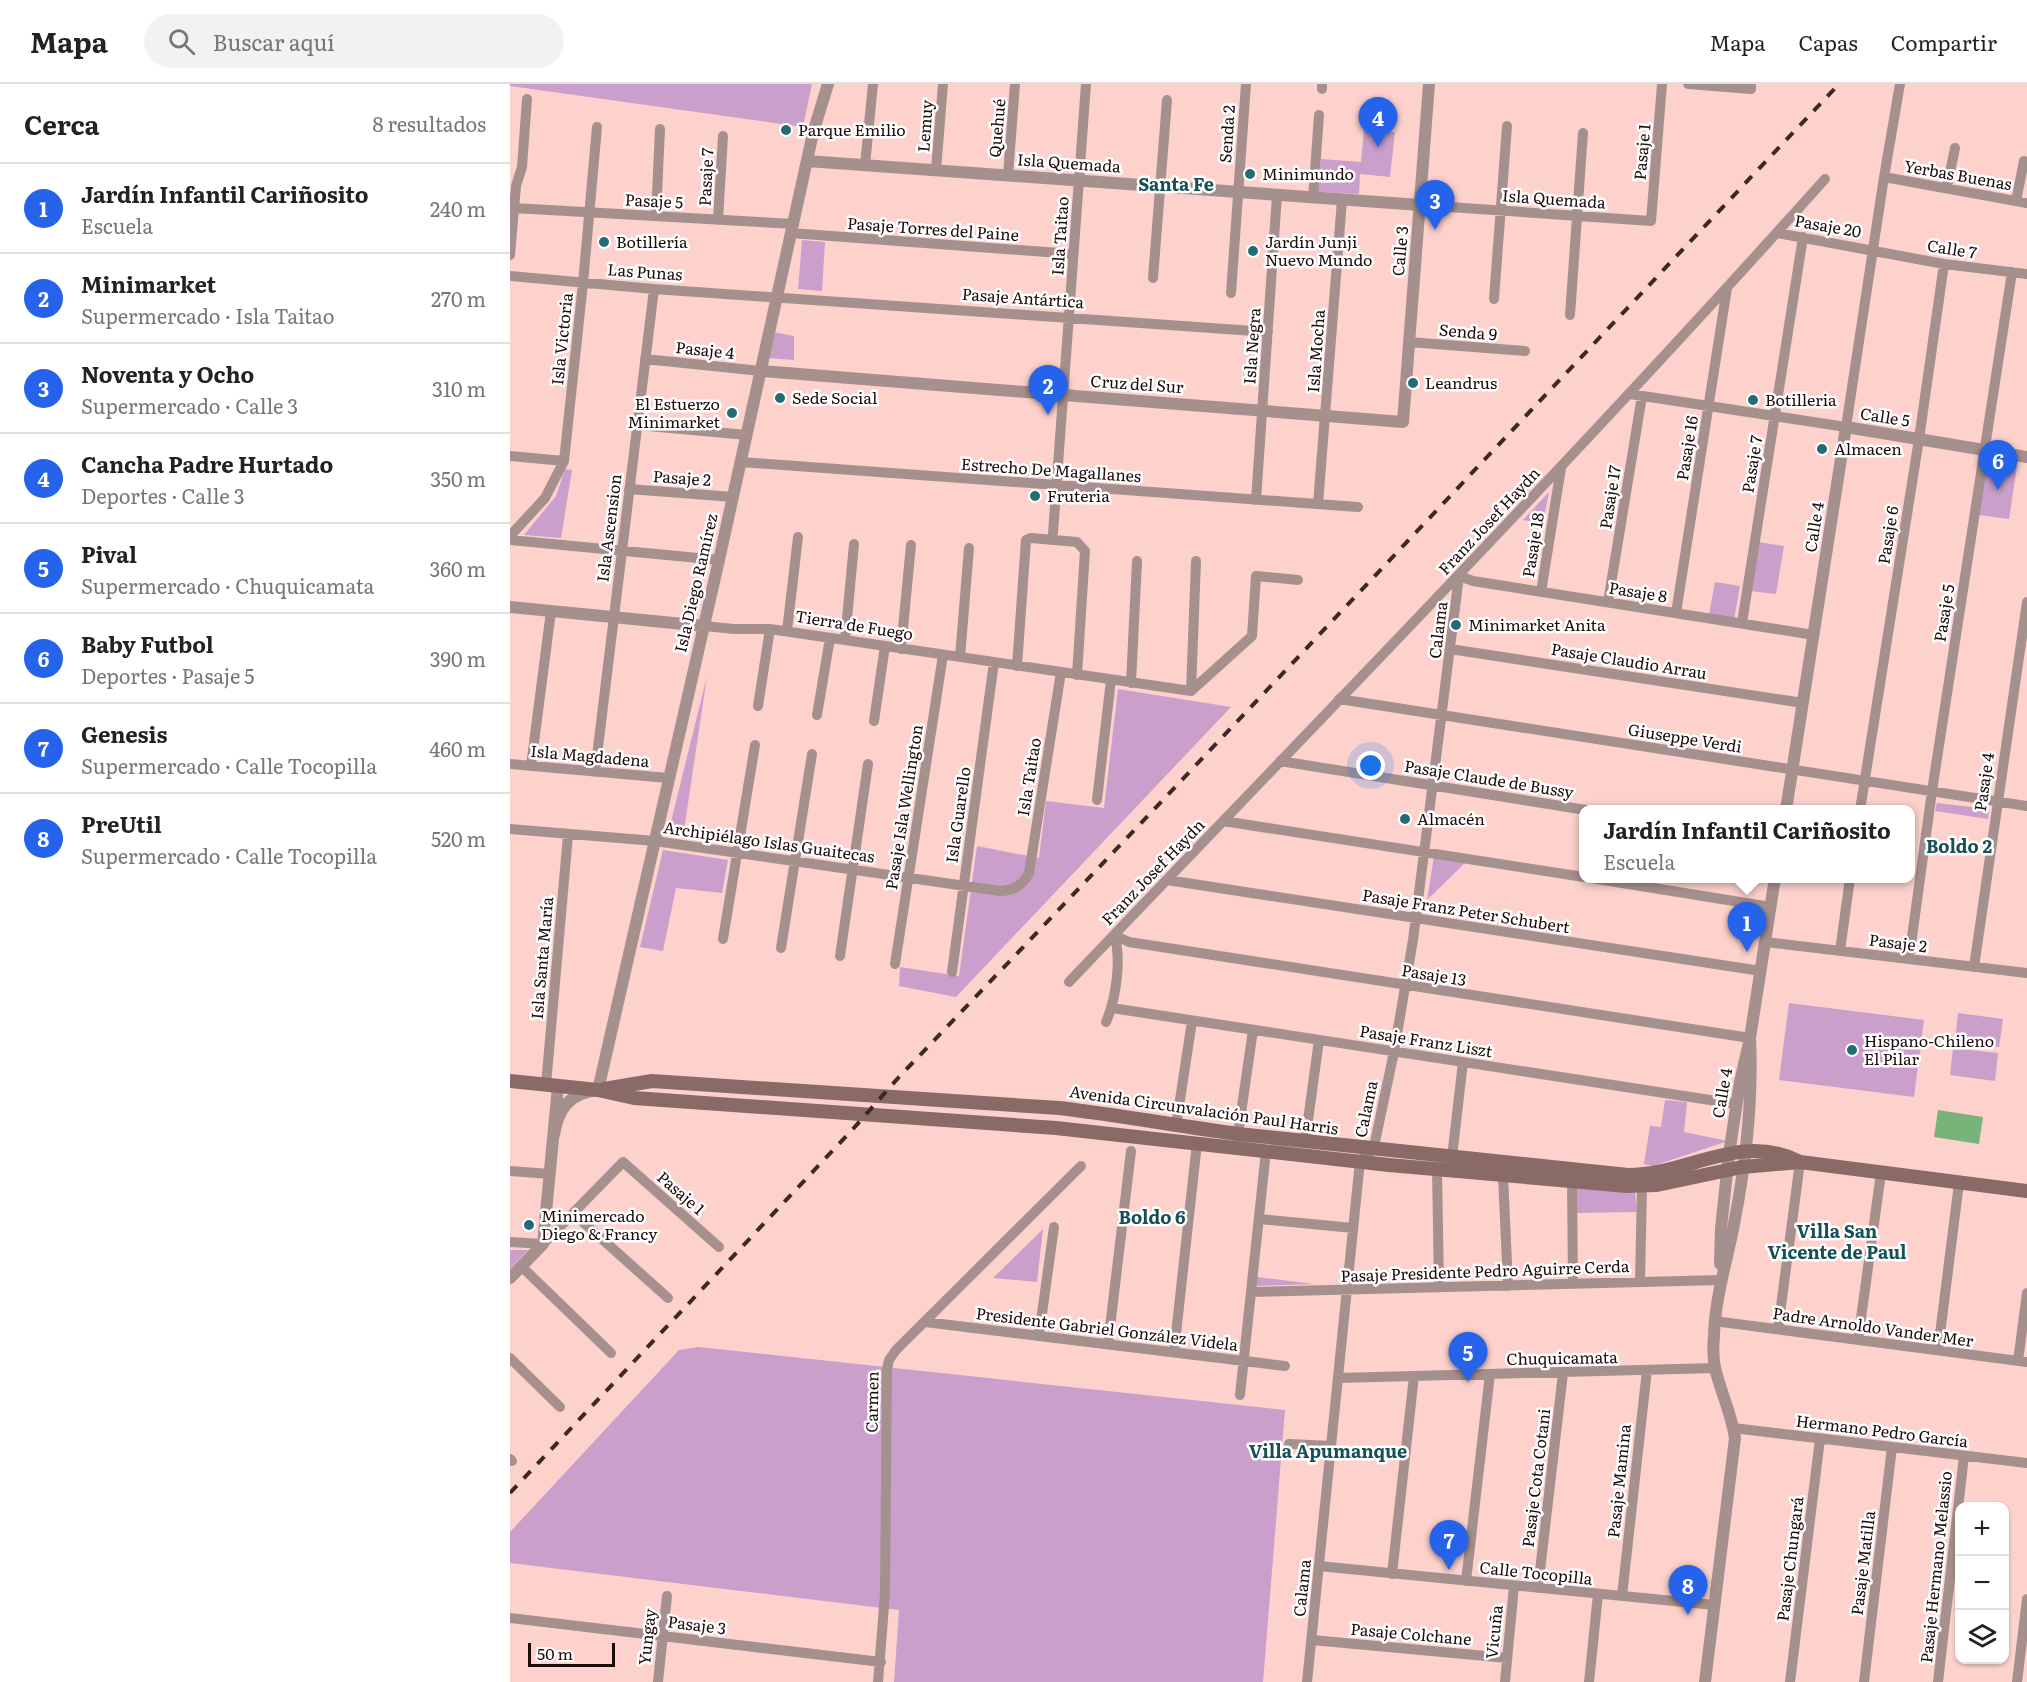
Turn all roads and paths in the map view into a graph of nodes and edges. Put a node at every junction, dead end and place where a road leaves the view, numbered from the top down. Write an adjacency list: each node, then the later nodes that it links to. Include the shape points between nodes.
1 (828, 84): 21 (street, Isla Diego Ramírez)
2 (873, 84): 23 (street)
3 (943, 84): 24 (street, Lemuy)
4 (1015, 84): 25 (street, Quehué)
5 (1086, 84): 28 (street, Isla Taitao)
6 (1246, 84): 32 (street, Senda 2)
7 (1429, 84): 37 (street, Calle 3)
8 (1662, 84): 44 (street, Pasaje 1)
9 (1688, 84): 11 (street)
10 (1900, 84): 26 (street, Calle 4)
11 (1751, 86)
12 (527, 99): 29 (street, via 522,167)
13 (1167, 100): 30 (street)
14 (1319, 116): 34 (street)
15 (1507, 126): 40 (street)
16 (597, 127): 39 (street, Isla Victoria)
17 (660, 129): 41 (street)
18 (1583, 133): 42 (street)
19 (723, 136): 43 (street, Pasaje 7)
20 (1955, 148): 31 (street)
21 (807, 160): 23 (street, Isla Quemada); 45 (street, Isla Diego Ramírez)
22 (2024, 161): 36 (street)
23 (866, 165): 24 (street, Isla Quemada)
24 (936, 170): 25 (street, Isla Quemada)
25 (1008, 175): 28 (street, Isla Quemada)
26 (1884, 177): 31 (street, Yerbas Buenas); 48 (street, Calle 4)
27 (1825, 179): 46 (street, Franz Josef Haydn)
28 (1079, 181): 30 (street, Isla Quemada); 49 (street, Isla Taitao)
29 (513, 185): 38 (street)
30 (1160, 186): 32 (street, Isla Quemada); 55 (street)
31 (1947, 187): 36 (street, Yerbas Buenas)
32 (1238, 192): 33 (street, Isla Quemada); 59 (street, Senda 2)
33 (1277, 195): 34 (street, Isla Quemada); 64 (street, Isla Negra)
34 (1313, 198): 35 (street, Isla Quemada)
35 (1342, 200): 37 (street, Isla Quemada); 74 (street, Isla Mocha)
36 (2022, 202)
37 (1420, 205): 40 (street, Isla Quemada); 65 (street, Calle 3)
38 (514, 208): 39 (street, Pasaje 5); 50 (street)
39 (589, 212): 41 (street, Pasaje 5); 56 (street, Isla Victoria)
40 (1501, 212): 42 (street, Isla Quemada); 61 (street)
41 (656, 216): 43 (street, Pasaje 5)
42 (1577, 217): 44 (street, Isla Quemada); 62 (street)
43 (718, 220): 45 (street, Pasaje 5)
44 (1652, 221)
45 (792, 229): 49 (street, Pasaje Torres del Paine); 60 (street, Isla Diego Ramírez)
46 (1777, 233): 47 (street, Pasaje 20); 57 (street, Franz Josef Haydn)
47 (1803, 237): 48 (street, Pasaje 20); 75 (street, Pasaje 7)
48 (1874, 250): 51 (street, Calle 7); 78 (street, Calle 4)
49 (1073, 254): 63 (street, Isla Taitao)
50 (510, 255)
51 (1944, 264): 52 (street, Calle 7); 80 (street, Pasaje 6)
52 (2012, 272): 53 (street, Calle 7); 81 (street, Pasaje 5)
53 (2027, 274)
54 (510, 276): 56 (street, Las Punas)
55 (1153, 278)
56 (583, 283): 58 (street, Las Punas); 84 (street, Isla Victoria)
57 (1726, 288): 69 (street, Franz Josef Haydn); 72 (street, Pasaje 16)
58 (654, 289): 60 (street, Las Punas); 67 (street, Isla Ascension)
59 (1231, 293)
60 (777, 297): 63 (street, Pasaje Antártica); 68 (street, Isla Diego Ramírez)
61 (1494, 299)
62 (1570, 315)
63 (1069, 316): 64 (street, Pasaje Antártica); 70 (street, Isla Taitao)
64 (1268, 332): 73 (street, Isla Negra)
65 (1409, 342): 66 (street, Senda 9); 76 (street, Calle 3)
66 (1525, 351)
67 (645, 358): 68 (street, Pasaje 4); 77 (street, Isla Ascension)
68 (761, 371): 70 (street, Cruz del Sur); 79 (street, Isla Diego Ramírez)
69 (1630, 394): 71 (street, Calle 5); 86 (street, Franz Josef Haydn)
70 (1063, 396): 73 (street, Cruz del Sur); 87 (street, Isla Taitao)
71 (1642, 396): 72 (street, Calle 5); 106 (street, Pasaje 17)
72 (1708, 406): 75 (street, Calle 5); 110 (street, Pasaje 16)
73 (1263, 410): 74 (street, Cruz del Sur); 90 (street, Isla Negra)
74 (1326, 416): 76 (street, Cruz del Sur); 91 (street, Isla Mocha)
75 (1775, 416): 78 (street, Calle 5); 112 (street, Pasaje 7)
76 (1402, 422)
77 (637, 425): 79 (street); 88 (street, Isla Ascension)
78 (1846, 427): 80 (street, Calle 5); 116 (street, Calle 4)
79 (747, 435): 85 (street, Isla Diego Ramírez)
80 (1919, 439): 81 (street, Calle 5); 146 (street, Pasaje 6)
81 (1984, 450): 83 (street, Calle 5); 148 (street, Pasaje 5)
82 (510, 456): 84 (street)
83 (2027, 457)
84 (564, 461): 94 (street, Isla Victoria, via 545,498)
85 (741, 462): 87 (street, Estrecho De Magallanes); 89 (street, Isla Diego Ramírez)
86 (1561, 467): 103 (street, Franz Josef Haydn); 105 (street, Pasaje 18)
87 (1056, 485): 90 (street, Estrecho De Magallanes); 93 (street, Isla Taitao)
88 (629, 489): 89 (street, Pasaje 2); 99 (street, Isla Ascension)
89 (733, 497): 100 (street, Isla Diego Ramírez)
90 (1256, 500): 91 (street, Estrecho De Magallanes)
91 (1318, 504): 92 (street, Estrecho De Magallanes)
92 (1358, 507)
93 (1053, 533)
94 (511, 535): 99 (street)
95 (798, 537): 115 (street)
96 (854, 544): 118 (street)
97 (911, 545): 120 (street)
98 (969, 548): 123 (street)
99 (622, 551): 100 (street); 111 (street, Isla Ascension)
100 (719, 560): 113 (street, Isla Diego Ramírez)
101 (1137, 561): 129 (street)
102 (1197, 561): 130 (street)
103 (1459, 576): 105 (street, Pasaje 8); 121 (street, Calama); 131 (street, Franz Josef Haydn)
104 (1298, 580): 130 (street, via 1256,576 1252,636)
105 (1541, 592): 106 (street, Pasaje 8)
106 (1608, 602): 110 (street, Pasaje 8)
107 (2027, 602): 150 (street, Pasaje 4)
108 (510, 608): 109 (street, Tierra de Fuego)
109 (551, 611): 111 (street, Tierra de Fuego); 142 (street)
110 (1676, 613): 112 (street, Pasaje 8)
111 (614, 618): 113 (street, Tierra de Fuego); 144 (street, Isla Ascension)
112 (1742, 623): 116 (street, Pasaje 8)
113 (704, 626): 114 (street, Tierra de Fuego); 145 (street, Isla Diego Ramírez)
114 (770, 629): 115 (street, Tierra de Fuego); 133 (street)
115 (787, 631): 117 (street, Tierra de Fuego)
116 (1814, 634): 132 (street, Calle 4)
117 (830, 638): 118 (street, Tierra de Fuego); 134 (street)
118 (845, 640): 119 (street, Tierra de Fuego)
119 (885, 646): 120 (street, Tierra de Fuego); 136 (street)
120 (901, 648): 122 (street, Tierra de Fuego)
121 (1450, 650): 132 (street, Pasaje Claudio Arrau); 135 (street, Calama)
122 (943, 655): 123 (street, Tierra de Fuego); 164 (street, Pasaje Isla Wellington)
123 (960, 657): 124 (street, Tierra de Fuego)
124 (994, 662): 125 (street, Tierra de Fuego); 170 (street, Isla Guarello)
125 (1017, 666): 126 (street, Tierra de Fuego); 127 (street, via 1026,540 1077,542 1085,551)
126 (1061, 672): 127 (street, Tierra de Fuego); 169 (street, Isla Taitao, via 1031,867)
127 (1077, 675): 128 (street, Tierra de Fuego)
128 (1111, 680): 129 (street, Tierra de Fuego); 149 (street)
129 (1131, 682): 130 (street, Tierra de Fuego)
130 (1191, 692)
131 (1339, 699): 135 (street, Giuseppe Verdi); 139 (street, Franz Josef Haydn)
132 (1803, 703): 143 (street, Calle 4)
133 (758, 706)
134 (817, 715)
135 (1443, 715): 143 (street, Giuseppe Verdi); 147 (street, Calama)
136 (874, 721)
137 (755, 745): 159 (street)
138 (812, 754): 161 (street)
139 (1280, 761): 147 (street, Pasaje Claude de Bussy); 155 (street, Franz Josef Haydn)
140 (510, 764): 142 (street, Isla Magdadena)
141 (868, 764): 162 (street)
142 (531, 766): 144 (street, Isla Magdadena)
143 (1793, 770): 146 (street, Giuseppe Verdi); 151 (street, Calle 4)
144 (595, 772): 145 (street, Isla Magdadena)
145 (668, 778): 158 (street, Isla Diego Ramírez)
146 (1864, 781): 148 (street, Giuseppe Verdi); 152 (street, Pasaje 6)
147 (1434, 786): 154 (street, Pasaje Claude de Bussy); 160 (street, Calama)
148 (1932, 791): 150 (street, Giuseppe Verdi); 179 (street, Pasaje 5)
149 (1097, 800)
150 (1997, 801): 153 (street, Giuseppe Verdi); 181 (street, Pasaje 4)
151 (1787, 805)
152 (1861, 805)
153 (2027, 806)
154 (1579, 809)
155 (1223, 821): 160 (street); 165 (street, Franz Josef Haydn)
156 (510, 830): 157 (street, Archipiélago Islas Guaitecas)
157 (568, 835): 158 (street, Archipiélago Islas Guaitecas); 196 (street, Isla Santa María)
158 (655, 841): 159 (street, Archipiélago Islas Guaitecas); 197 (street, Isla Diego Ramírez)
159 (737, 852): 161 (street, Archipiélago Islas Guaitecas); 174 (street)
160 (1426, 852): 163 (street); 172 (street, Calama)
161 (795, 861): 162 (street, Archipiélago Islas Guaitecas); 176 (street)
162 (853, 869): 164 (street, Archipiélago Islas Guaitecas); 178 (street)
163 (1579, 876)
164 (908, 877): 170 (street, Archipiélago Islas Guaitecas); 180 (street, Pasaje Isla Wellington)
165 (1167, 880): 172 (street, Pasaje Franz Peter Schubert); 173 (street, Franz Josef Haydn)
166 (1617, 883): 171 (street)
167 (1774, 883): 171 (street, Calle 4)
168 (1849, 883): 177 (street)
169 (1022, 884): 170 (street, Archipiélago Islas Guaitecas, via 1006,891)
170 (964, 886): 183 (street, Isla Guarello)
171 (1771, 907): 175 (street, Calle 4)
172 (1416, 919): 182 (street, Pasaje Franz Peter Schubert); 186 (street, Calama)
173 (1114, 935): 185 (street, Franz Josef Haydn); 186 (street, Pasaje 13, via 1129,942); 187 (street, via 1118,955)
174 (723, 939)
175 (1766, 942): 177 (street, Pasaje 2); 182 (street, Calle 4)
176 (781, 948)
177 (1840, 951): 179 (street, Pasaje 2)
178 (840, 956)
179 (1909, 959): 181 (street, Pasaje 2)
180 (895, 964)
181 (1974, 968): 184 (street, Pasaje 2)
182 (1761, 971): 191 (street, Calle 4)
183 (952, 972)
184 (2027, 973)
185 (1069, 982)
186 (1406, 986): 191 (street, Pasaje 13); 193 (street, Calama)
187 (1112, 1008): 188 (street, Pasaje Franz Liszt); 189 (street)
188 (1192, 1021): 190 (street, Pasaje Franz Liszt); 199 (street)
189 (1106, 1022)
190 (1253, 1030): 192 (street, Pasaje Franz Liszt); 200 (street)
191 (1750, 1038): 198 (street, Calle 4); 205 (street, Calle 4, via 1751,1087)
192 (1319, 1040): 193 (street, Pasaje Franz Liszt); 202 (street)
193 (1394, 1052): 194 (street, Pasaje Franz Liszt); 204 (street, Calama)
194 (1463, 1062): 198 (street, Pasaje Franz Liszt); 209 (street)
195 (510, 1081): 196 (main road, Avenida Circunvalación Paul Harris)
196 (552, 1085): 197 (main road, Avenida Circunvalación Paul Harris); 201 (street)
197 (598, 1090): 199 (main road, Avenida Circunvalación Paul Harris, via 652,1081 1059,1108); 201 (street, via 577,1096 565,1105 556,1119); 203 (main road, Avenida Circunvalación Paul Harris, via 634,1098 1056,1128)
198 (1736, 1104): 208 (street, Calle 4)
199 (1176, 1126): 200 (main road, Avenida Circunvalación Paul Harris)
200 (1238, 1134): 202 (main road, Avenida Circunvalación Paul Harris)
201 (554, 1135): 218 (street)
202 (1305, 1142): 204 (main road, Avenida Circunvalación Paul Harris)
203 (1197, 1143): 207 (main road, Avenida Circunvalación Paul Harris); 249 (street)
204 (1373, 1149): 209 (main road, Avenida Circunvalación Paul Harris); 210 (street, Calama)
205 (1745, 1150): 208 (main road, Avenida Circunvalación Paul Harris); 211 (main road, Avenida Circunvalación Paul Harris, via 1777,1153); 213 (street, Calle 4)
206 (1131, 1151): 247 (street)
207 (1266, 1151): 210 (main road, Avenida Circunvalación Paul Harris); 225 (street)
208 (1729, 1154): 209 (main road, Avenida Circunvalación Paul Harris, via 1641,1175); 215 (street, Calle 4)
209 (1452, 1157)
210 (1360, 1161): 214 (main road, Avenida Circunvalación Paul Harris); 227 (street, Calama)
211 (1800, 1162): 213 (main road, Avenida Circunvalación Paul Harris); 217 (main road, Avenida Circunvalación Paul Harris); 244 (street)
212 (1081, 1166): 243 (street, Carmen)
213 (1742, 1167): 215 (main road, Avenida Circunvalación Paul Harris); 233 (street, Calle 4, via 1734,1224)
214 (1437, 1169): 219 (main road, Avenida Circunvalación Paul Harris); 237 (street)
215 (1727, 1170): 222 (main road, Avenida Circunvalación Paul Harris); 233 (street, Calle 4)
216 (510, 1171): 218 (street)
217 (1881, 1173): 221 (main road, Avenida Circunvalación Paul Harris); 246 (street)
218 (550, 1174): 229 (street)
219 (1503, 1175): 220 (main road, Avenida Circunvalación Paul Harris); 236 (street)
220 (1572, 1182): 222 (main road, Avenida Circunvalación Paul Harris); 235 (street)
221 (1959, 1183): 223 (main road, Avenida Circunvalación Paul Harris); 248 (street)
222 (1642, 1187): 234 (street)
223 (2027, 1191)
224 (574, 1214): 229 (street); 230 (street, Pasaje 1, via 623,1162); 241 (street)
225 (1259, 1219): 227 (street); 239 (street)
226 (1054, 1227): 245 (street)
227 (1353, 1228): 238 (street, Calama)
228 (510, 1242): 229 (street)
229 (543, 1244): 231 (street)
230 (719, 1247)
231 (521, 1266): 232 (street); 250 (street)
232 (510, 1278)
233 (1720, 1280): 234 (street, Pasaje Presidente Pedro Aguirre Cerda); 242 (street)
234 (1640, 1282): 235 (street, Pasaje Presidente Pedro Aguirre Cerda)
235 (1573, 1284): 236 (street, Pasaje Presidente Pedro Aguirre Cerda)
236 (1508, 1286): 237 (street, Pasaje Presidente Pedro Aguirre Cerda)
237 (1439, 1287): 238 (street, Pasaje Presidente Pedro Aguirre Cerda)
238 (1347, 1290): 239 (street, Pasaje Presidente Pedro Aguirre Cerda); 260 (street, Calama)
239 (1251, 1292): 252 (street)
240 (2027, 1293): 253 (street)
241 (668, 1298)
242 (1714, 1321): 244 (street, Padre Arnoldo Vander Mer); 255 (street)
243 (926, 1322): 245 (street, Presidente Gabriel González Videla); 285 (street, Carmen, via 892,1354 886,1369)
244 (1778, 1329): 246 (street, Padre Arnoldo Vander Mer)
245 (1039, 1335): 247 (street, Presidente Gabriel González Videla)
246 (1858, 1340): 248 (street, Padre Arnoldo Vander Mer)
247 (1108, 1344): 249 (street, Presidente Gabriel González Videla)
248 (1938, 1350): 253 (street, Padre Arnoldo Vander Mer)
249 (1174, 1352): 252 (street, Presidente Gabriel González Videla)
250 (611, 1353)
251 (510, 1358): 262 (street)
252 (1243, 1360): 254 (street, Presidente Gabriel González Videla); 261 (street)
253 (2022, 1362)
254 (1285, 1366)
255 (1716, 1368): 256 (street, Chuquicamata); 263 (street)
256 (1647, 1370): 257 (street, Chuquicamata); 277 (street, Pasaje Mamina)
257 (1563, 1373): 258 (street, Chuquicamata); 274 (street, Pasaje Cota Cotani)
258 (1490, 1374): 259 (street, Chuquicamata); 272 (street)
259 (1414, 1376): 260 (street, Chuquicamata); 271 (street)
260 (1338, 1378): 266 (street, Calama)
261 (1240, 1395)
262 (560, 1407)
263 (1733, 1428): 264 (street, Hermano Pedro García); 279 (street, via 1735,1438)
264 (1820, 1439): 267 (street, Hermano Pedro García); 292 (street, Pasaje Chungará)
265 (1289, 1444): 266 (street)
266 (1331, 1446): 270 (street, Calama)
267 (1892, 1447): 268 (street, Hermano Pedro García); 293 (street, Pasaje Matilla)
268 (1964, 1456): 269 (street, Hermano Pedro García); 294 (street, Pasaje Hermano Melassio)
269 (2027, 1463)
270 (1319, 1566): 271 (street, Calle Tocopilla); 282 (street, Calama)
271 (1392, 1574): 272 (street, Calle Tocopilla)
272 (1466, 1581): 273 (street, Calle Tocopilla)
273 (1514, 1586): 274 (street, Calle Tocopilla); 284 (street, Vicuña)
274 (1538, 1588): 275 (street, Calle Tocopilla)
275 (1598, 1594): 277 (street, Calle Tocopilla); 290 (street)
276 (667, 1596): 281 (street, Yungay)
277 (1622, 1596): 279 (street, Calle Tocopilla)
278 (2027, 1599): 283 (street)
279 (1714, 1605): 291 (street)
280 (510, 1618): 281 (street, Pasaje 3)
281 (663, 1636): 285 (street, Pasaje 3); 286 (street, Yungay)
282 (1312, 1640): 284 (street, Pasaje Colchane); 288 (street, Calama)
283 (2024, 1643): 295 (street)
284 (1507, 1658): 289 (street, Vicuña)
285 (881, 1662): 287 (street, Carmen)
286 (658, 1682)
287 (878, 1682)
288 (1308, 1682)
289 (1504, 1682)
290 (1589, 1682)
291 (1705, 1682)
292 (1790, 1682)
293 (1864, 1682)
294 (1938, 1682)
295 (2018, 1682)

